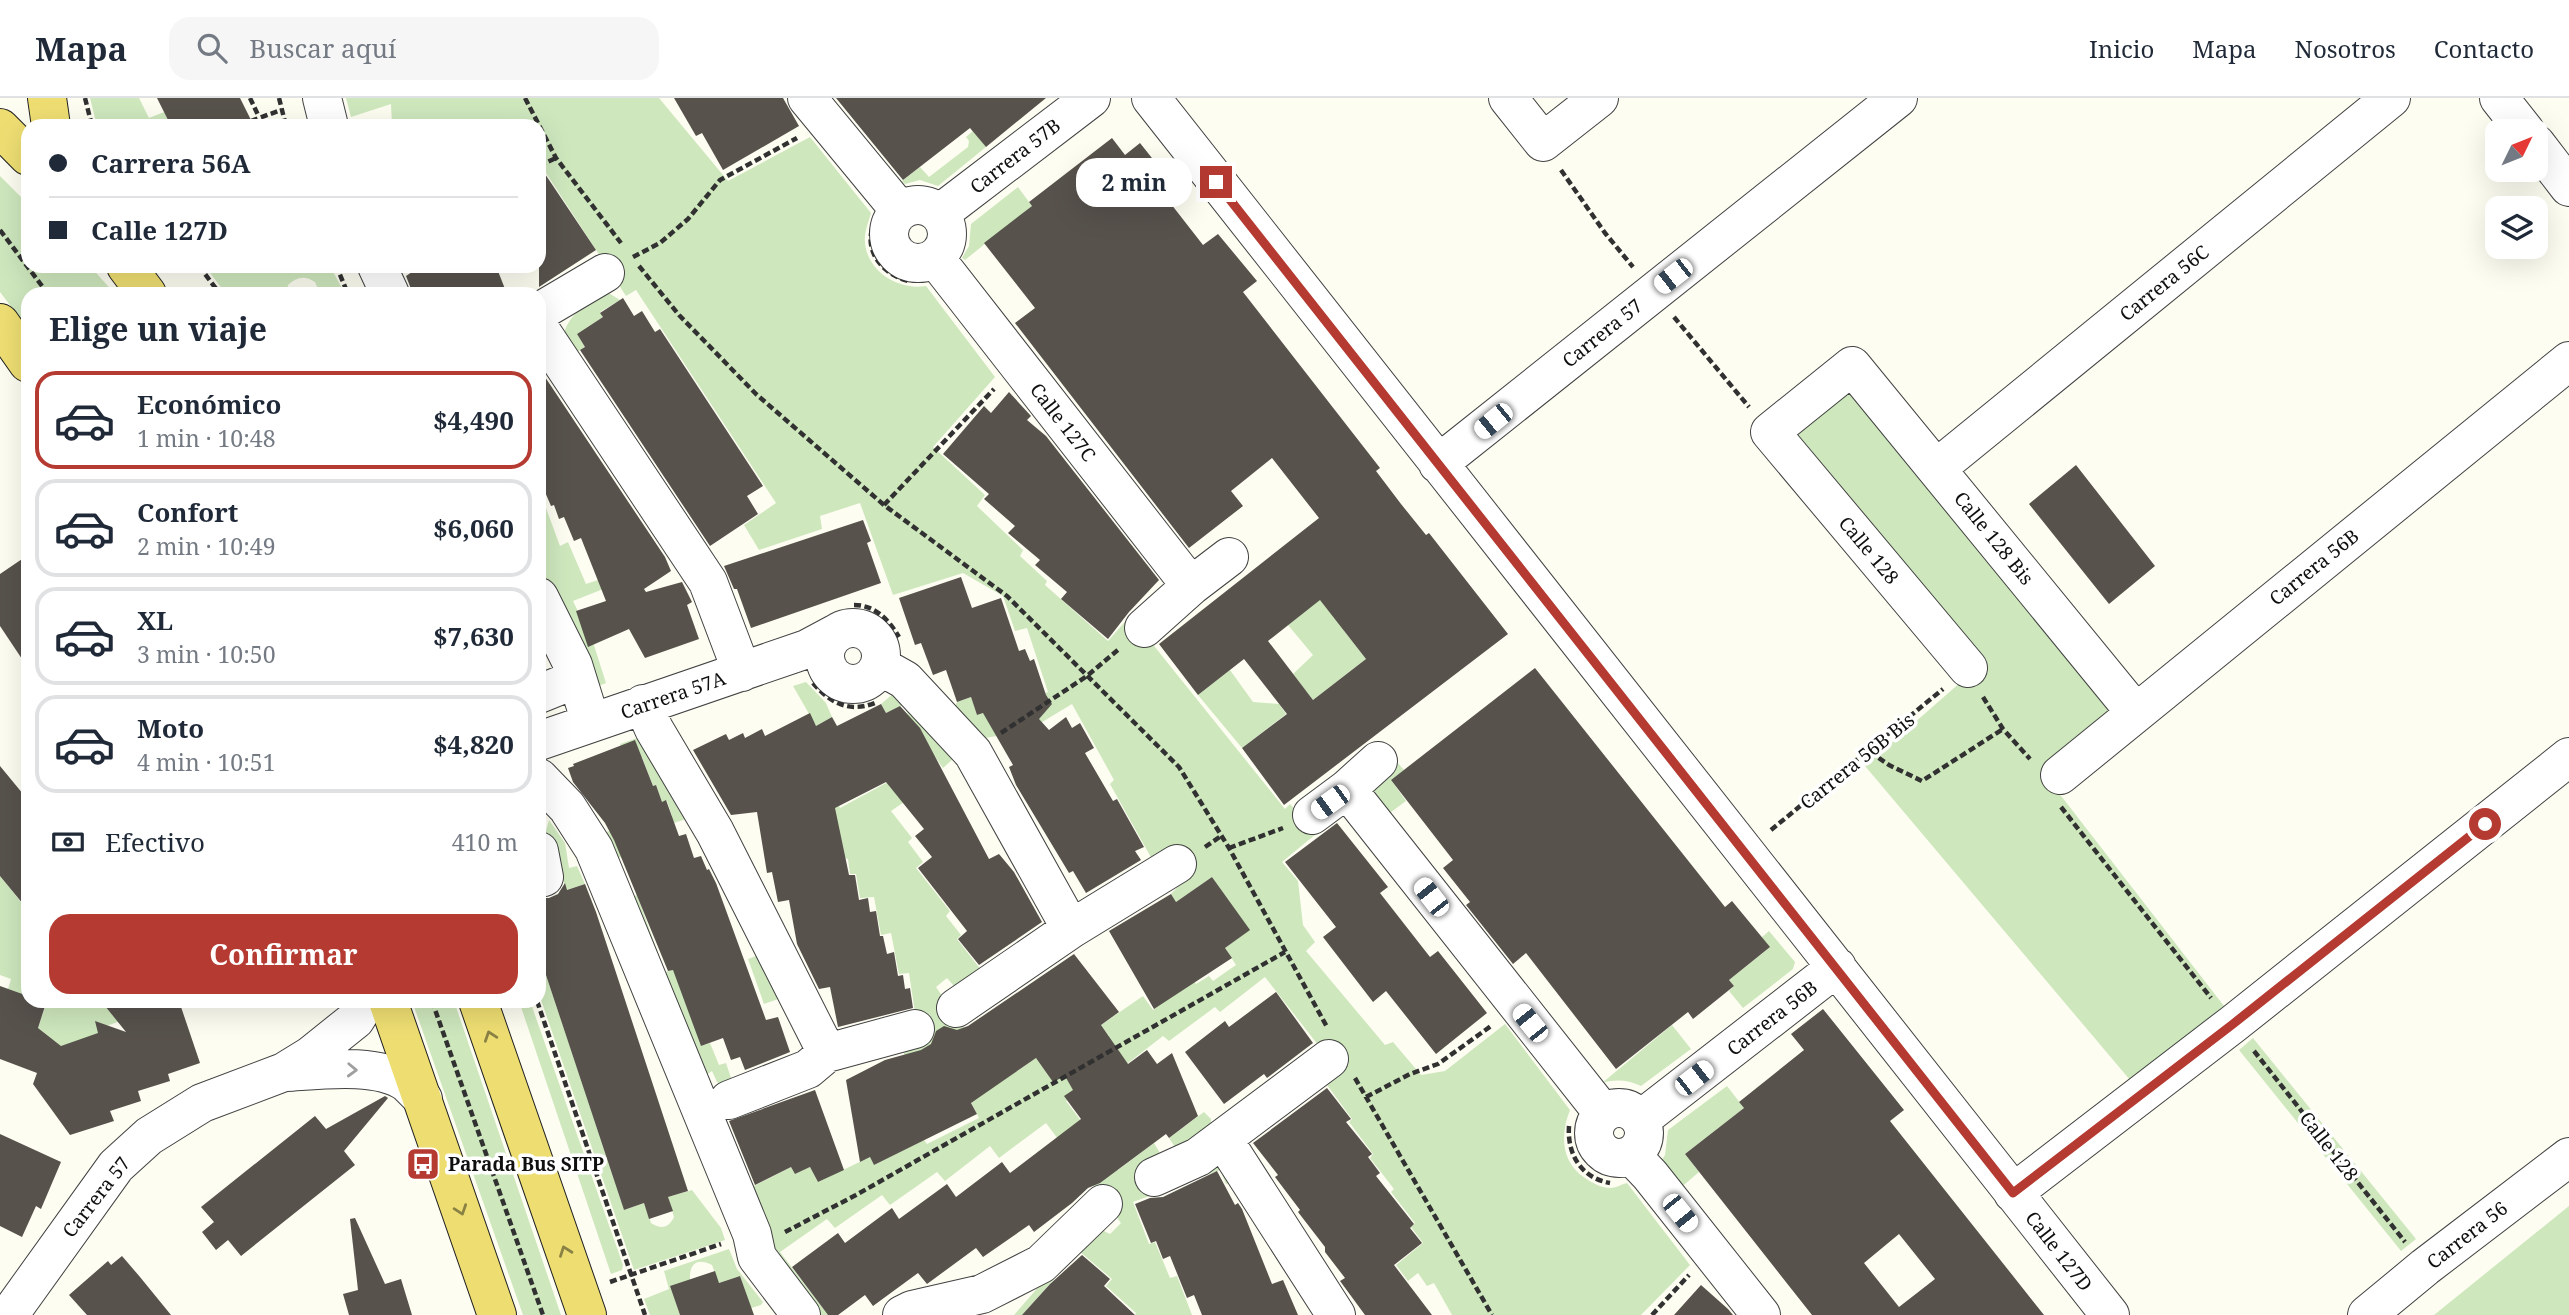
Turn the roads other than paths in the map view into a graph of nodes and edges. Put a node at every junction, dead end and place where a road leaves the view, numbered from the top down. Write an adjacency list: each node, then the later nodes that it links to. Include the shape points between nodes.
1 (47, 98): 11 (main road)
2 (321, 98): 12 (street)
3 (1091, 98): 17 (street, Carrera 57B)
4 (1151, 98): 30 (street, Calle 127D)
5 (1508, 98): 6 (street, via 1543,142)
6 (1599, 98)
7 (1898, 98): 30 (street, Carrera 57)
8 (2391, 98): 31 (street, Carrera 56C)
9 (2499, 98): 13 (street)
10 (816, 110): 16 (street)
11 (50, 119)
12 (327, 119)
13 (2516, 119)
14 (0, 128): 15 (main road)
15 (21, 149)
16 (902, 209): 17 (street, via 922,205); 18 (street, via 890,225 897,254 915,263)
17 (939, 215): 18 (street, via 947,232)
18 (935, 258): 33 (street, Calle 127C)
19 (619, 265): 22 (street)
20 (132, 273): 21 (main road)
21 (142, 287)
22 (546, 308)
23 (0, 323): 26 (main road)
24 (546, 339): 37 (street, via 708,582)
25 (0, 349): 29 (main road)
26 (21, 353)
27 (2569, 361): 41 (street, Carrera 56B)
28 (1852, 366): 31 (street, Calle 128 Bis); 36 (street, Calle 128, via 1770,432)
29 (21, 372)
30 (1438, 464): 52 (street, Calle 127D)
31 (1937, 468): 41 (street, Calle 128 Bis)
32 (1229, 557): 33 (street)
33 (1191, 586): 35 (street)
34 (546, 611): 38 (street)
35 (1144, 628)
36 (1968, 668)
37 (742, 672): 40 (street, Carrera 57A); 51 (street, Carrera 57A, via 823,650 853,628 870,634 880,649 880,666 905,680 973,754)
38 (576, 679): 39 (street); 42 (street)
39 (546, 691)
40 (643, 704): 42 (street, Carrera 57A); 58 (street, via 715,832)
41 (2135, 712): 46 (street, Carrera 56B)
42 (591, 723): 43 (street, Carrera 57A)
43 (546, 739)
44 (2569, 757): 67 (street)
45 (1378, 761): 47 (street)
46 (2060, 775)
47 (1347, 789): 49 (street); 63 (street, via 1603,1113 1627,1109)
48 (546, 797): 73 (street, via 567,807 601,866 754,1240 757,1257)
49 (1312, 815)
50 (1177, 864): 51 (street)
51 (1071, 929): 56 (street)
52 (1837, 967): 63 (street, Carrera 56B); 67 (street, Calle 127D)
53 (363, 1008): 60 (street, Carrera 57, via 340,1034)
54 (390, 1008): 61 (main road)
55 (480, 1008): 72 (main road, one-way to 55)
56 (956, 1008)
57 (915, 1029): 58 (street)
58 (827, 1053): 62 (street, via 808,1069)
59 (1337, 1055): 64 (street)
60 (284, 1072): 61 (street, Carrera 57, one-way to 61, via 388,1074); 70 (street, Carrera 57, via 202,1103 149,1136 116,1166)
61 (423, 1099): 71 (main road, one-way to 71)
62 (729, 1100)
63 (1635, 1137): 76 (street, via 1711,1252)
64 (1223, 1139): 66 (street, via 1198,1157); 75 (street)
65 (2569, 1157): 78 (street, Carrera 56)
66 (1154, 1177)
67 (2013, 1193): 77 (street, Calle 127D)
68 (1103, 1204): 69 (street, via 1041,1264)
69 (989, 1305): 74 (street, via 912,1310)
70 (9, 1315)
71 (497, 1315)
72 (587, 1315)
73 (801, 1315)
74 (902, 1315)
75 (1336, 1315)
76 (1761, 1315)
77 (2109, 1315)
78 (2367, 1315)

